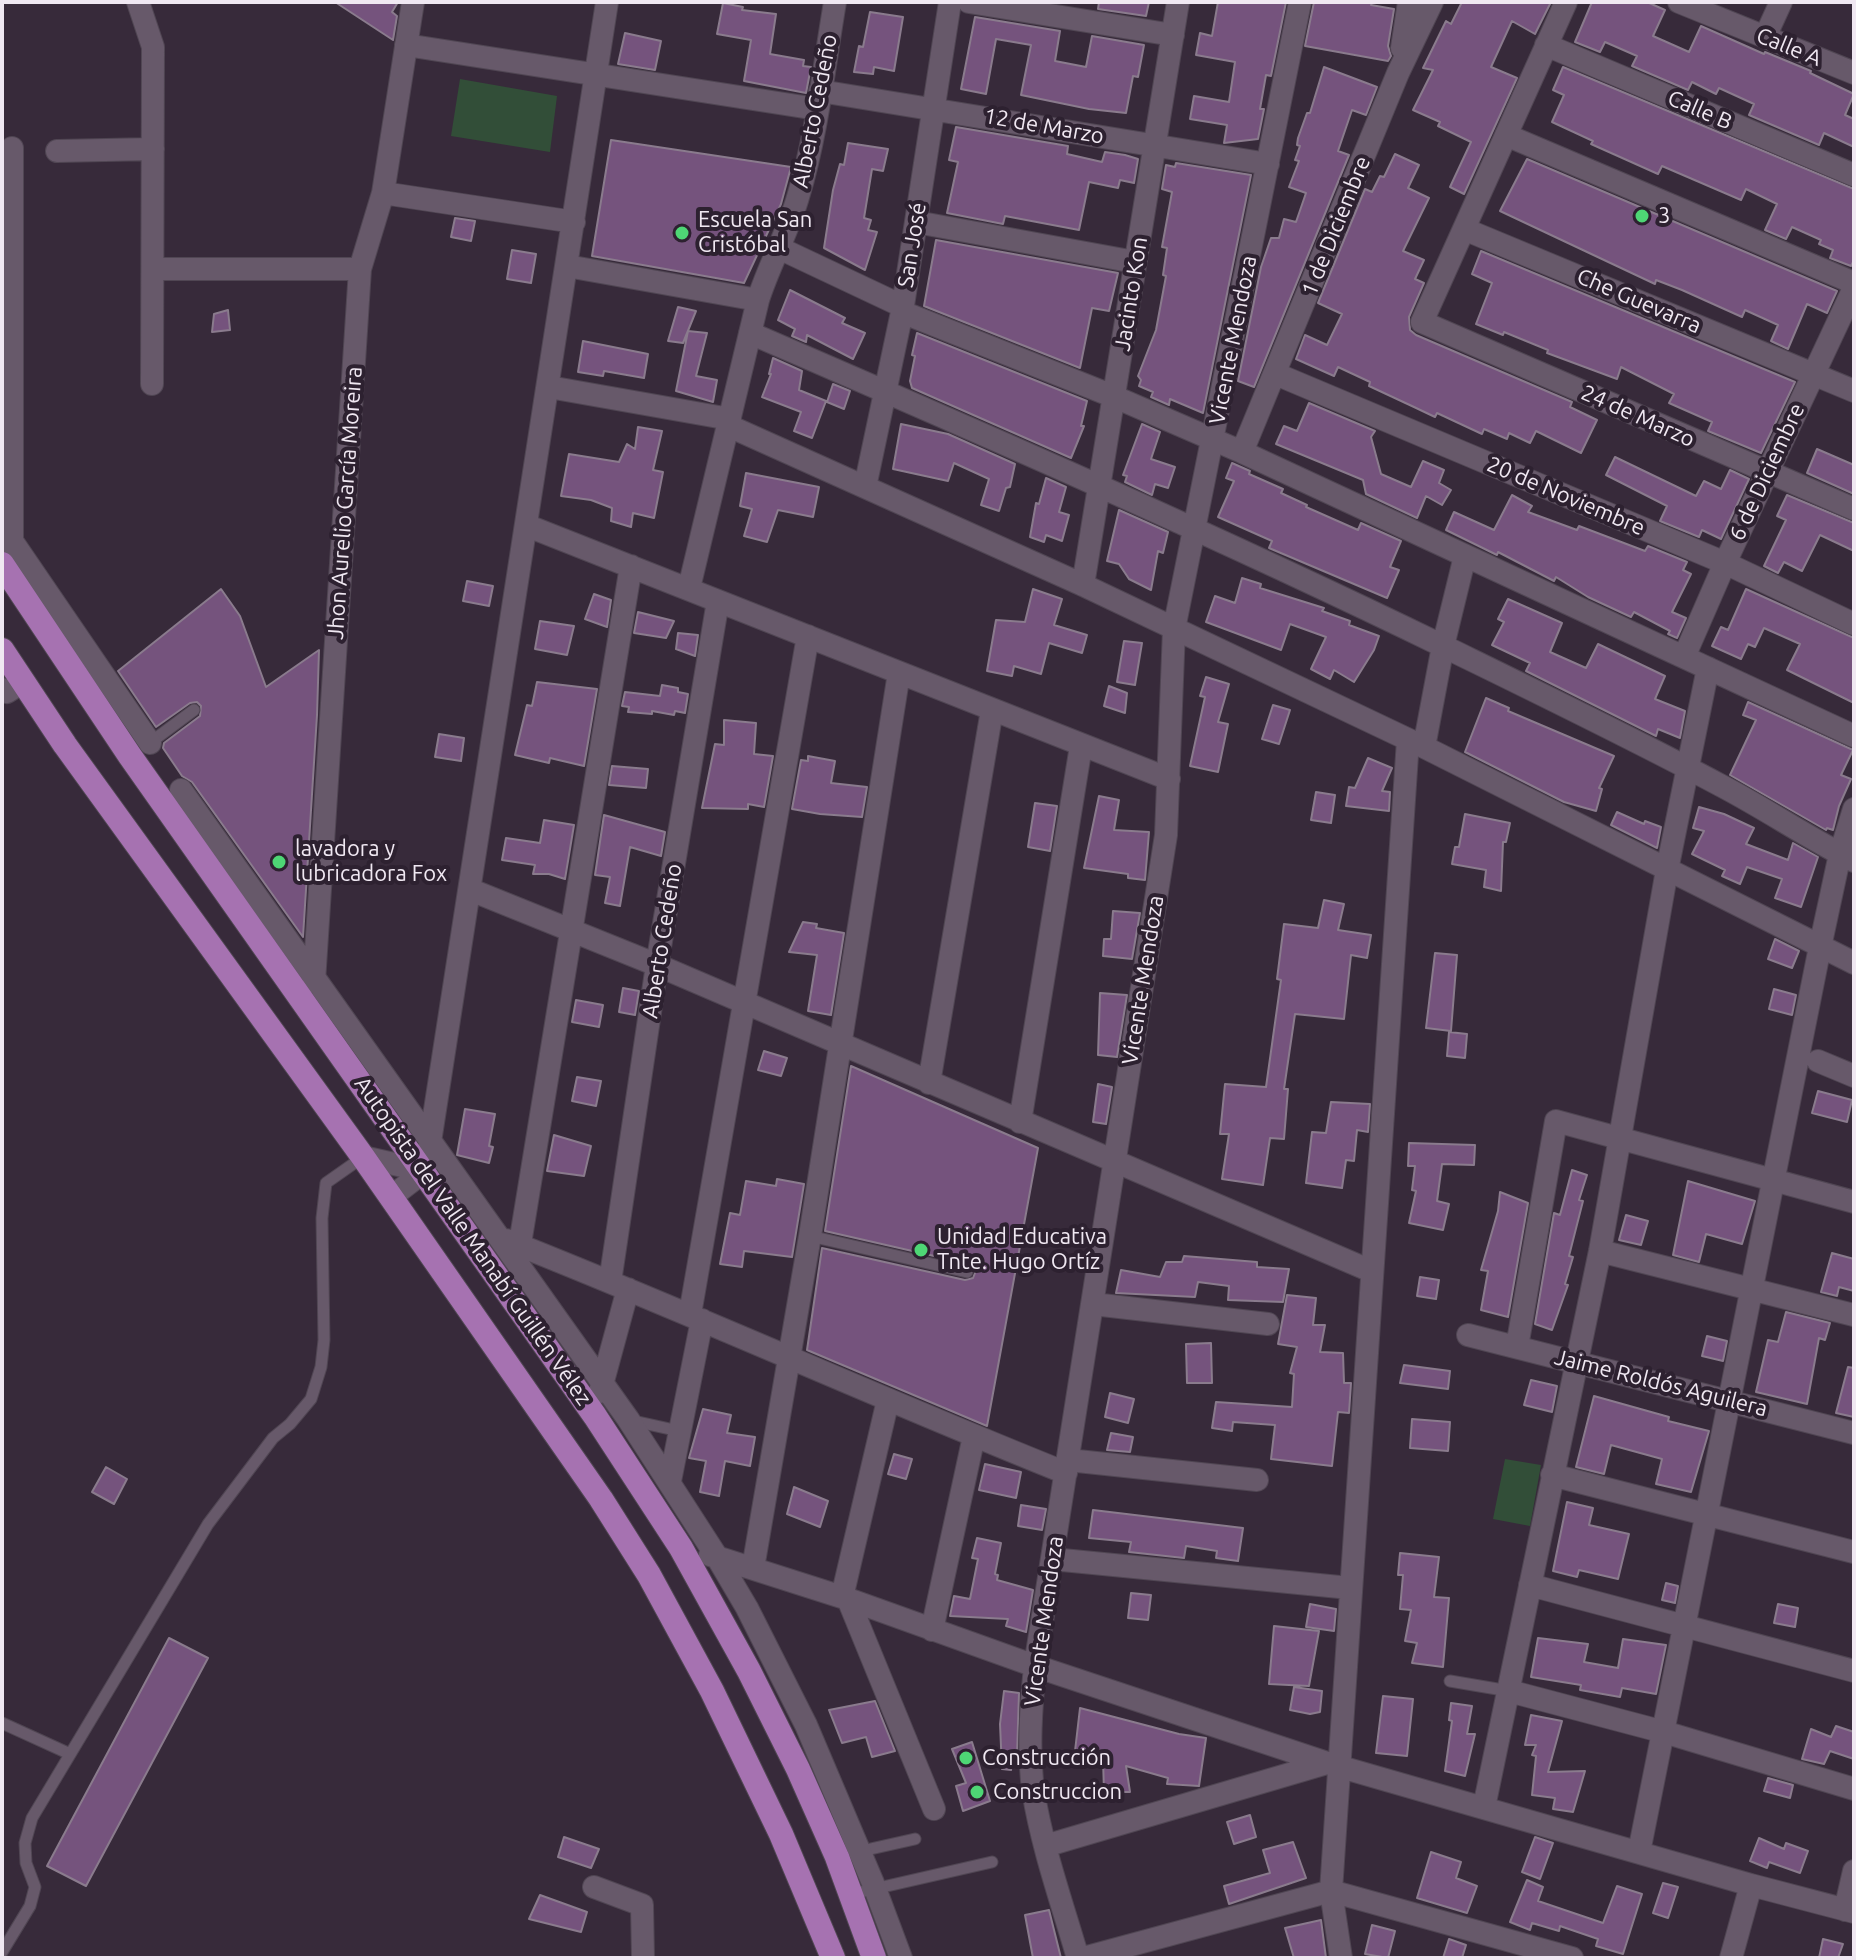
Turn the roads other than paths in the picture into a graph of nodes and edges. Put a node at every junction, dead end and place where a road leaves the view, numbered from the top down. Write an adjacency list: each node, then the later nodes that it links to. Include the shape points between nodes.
1 (138, 2): 25 (street, via 153,47)
2 (413, 2): 16 (street, Jhon Aurelio García Moreira)
3 (607, 2): 19 (street)
4 (835, 2): 20 (street, Alberto Cedeño)
5 (950, 2): 21 (street, San José)
6 (969, 2): 14 (street)
7 (1178, 2): 14 (street, Jacinto Kon)
8 (1300, 2): 27 (street, Vicente Mendoza)
9 (1432, 2): 13 (street, 1 de Diciembre)
10 (1566, 2): 17 (street)
11 (1679, 2): 15 (street, Calle A)
12 (1781, 2): 15 (street)
13 (1412, 14): 42 (street, 1 de Diciembre, via 1398,73)
14 (1173, 35): 23 (street, Jacinto Kon)
15 (1765, 37): 18 (street, Calle A)
16 (406, 45): 19 (street, 12 de Marzo); 29 (street, Jhon Aurelio García Moreira)
17 (1546, 45): 22 (street); 28 (street, Calle B)
18 (1854, 73)
19 (595, 76): 20 (street, 12 de Marzo); 30 (street)
20 (819, 100): 21 (street, 12 de Marzo); 33 (street, Alberto Cedeño, via 797,199)
21 (934, 108): 23 (street, 12 de Marzo); 31 (street, San José)
22 (1506, 135): 32 (street); 38 (street)
23 (1154, 145): 27 (street, 12 de Marzo); 34 (street, Jacinto Kon)
24 (12, 148): 58 (street)
25 (153, 149): 26 (street); 36 (street)
26 (57, 151)
27 (1268, 164): 50 (street, Vicente Mendoza)
28 (1854, 175)
29 (383, 193): 30 (street); 37 (street, Jhon Aurelio García Moreira)
30 (574, 222): 35 (street)
31 (916, 222): 34 (street); 40 (street, San José)
32 (1464, 229): 43 (street, Che Guevarra); 52 (street, 24 de Marzo, via 1422,322)
33 (777, 247): 39 (street, Alberto Cedeño); 40 (street)
34 (1135, 262): 48 (street, Jacinto Kon)
35 (567, 266): 39 (street); 45 (street)
36 (153, 269): 37 (street); 44 (street)
37 (360, 269): 92 (street, Jhon Aurelio García Moreira)
38 (1854, 285): 43 (street, 6 de Diciembre)
39 (758, 300): 41 (street, Alberto Cedeño)
40 (902, 309): 46 (street, San José); 48 (street)
41 (750, 333): 46 (street); 49 (street, Alberto Cedeño)
42 (1276, 374): 51 (street, 1 de Diciembre); 60 (street, 20 de Noviembre)
43 (1813, 374): 47 (street, Che Guevarra); 52 (street, 6 de Diciembre)
44 (152, 384)
45 (549, 387): 49 (street); 56 (street)
46 (886, 391): 53 (street, San José); 54 (street)
47 (1854, 391)
48 (1115, 397): 50 (street); 54 (street, Jacinto Kon)
49 (729, 423): 53 (street); 64 (street, Alberto Cedeño)
50 (1213, 439): 51 (street); 57 (street, Vicente Mendoza)
51 (1242, 452): 59 (street)
52 (1767, 472): 55 (street, 24 de Marzo); 60 (street, 6 de Diciembre)
53 (865, 487): 63 (street)
54 (1100, 487): 57 (street); 63 (street, Jacinto Kon)
55 (1854, 509)
56 (528, 526): 61 (street); 87 (street)
57 (1196, 529): 67 (street, Vicente Mendoza); 69 (street)
58 (11, 540): 62 (street); 80 (street)
59 (1465, 556): 69 (street); 71 (street)
60 (1725, 563): 66 (street, 20 de Noviembre); 71 (street, 6 de Diciembre)
61 (631, 566): 64 (street); 88 (street)
62 (7, 573): 80 (main road, Autopista del Valle Manabí Guillén Vélez)
63 (1083, 585): 67 (street)
64 (689, 588): 65 (street)
65 (718, 601): 68 (street); 91 (street, Alberto Cedeño)
66 (1854, 624)
67 (1174, 629): 78 (street); 82 (street, Vicente Mendoza)
68 (808, 636): 73 (street); 93 (street)
69 (1443, 646): 78 (street); 81 (street)
70 (2, 650): 74 (main road, Autopista del Valle Manabí Guillén Vélez)
71 (1684, 657): 72 (street)
72 (1708, 668): 77 (street); 81 (street)
73 (899, 673): 76 (street); 95 (street)
74 (7, 691): 102 (main road, Autopista del Valle Manabí Guillén Vélez, via 65,745)
75 (194, 710): 80 (lane)
76 (992, 710): 79 (street); 98 (street)
77 (1854, 736)
78 (1416, 744): 86 (street); 111 (street)
79 (1081, 746): 82 (street); 99 (street)
80 (140, 750): 94 (main road, Autopista del Valle Manabí Guillén Vélez)
81 (1687, 768): 85 (street); 86 (street)
82 (1169, 779): 103 (street, Vicente Mendoza, via 1166,835)
83 (181, 790): 92 (street)
84 (1854, 809): 85 (street)
85 (1847, 857): 89 (street)
86 (1667, 870): 89 (street); 100 (street)
87 (471, 890): 88 (street); 101 (street)
88 (570, 929): 91 (street); 109 (street)
89 (1820, 947): 90 (street); 105 (street)
90 (1854, 963)
91 (657, 965): 93 (street); 113 (street, Alberto Cedeño)
92 (315, 979): 94 (street, Jhon Aurelio García Moreira); 101 (street)
93 (746, 1003): 95 (street); 117 (street)
94 (310, 1008): 104 (main road, Autopista del Valle Manabí Guillén Vélez)
95 (839, 1044): 98 (street); 108 (street)
96 (1818, 1061): 97 (street)
97 (1854, 1076)
98 (929, 1083): 99 (street)
99 (1020, 1122): 103 (street)
100 (1620, 1140): 105 (street); 110 (street); 120 (street, via 1556,1121)
101 (430, 1142): 104 (street); 109 (street)
102 (363, 1157): 104 (street); 106 (main road, Autopista del Valle Manabí Guillén Vélez); 152 (lane, via 326,1183 324,1340 311,1399 273,1438 208,1524)
103 (1115, 1162): 111 (street); 115 (street, Vicente Mendoza)
104 (425, 1171): 106 (street); 126 (main road, Autopista del Valle Manabí Guillén Vélez)
105 (1773, 1182): 107 (street); 114 (street)
106 (391, 1197): 170 (main road, Autopista del Valle Manabí Guillén Vélez, via 649,1575 745,1757)
107 (1854, 1202)
108 (810, 1236): 112 (lane); 121 (street)
109 (512, 1248): 113 (street); 123 (street)
110 (1600, 1251): 114 (street); 122 (street)
111 (1371, 1271): 142 (street)
112 (967, 1272)
113 (619, 1286): 117 (street); 123 (street, Alberto Cedeño)
114 (1752, 1290): 116 (street); 125 (street)
115 (1093, 1304): 118 (street); 131 (street, Vicente Mendoza)
116 (1854, 1315)
117 (696, 1317): 121 (street); 128 (street)
118 (1268, 1324)
119 (1468, 1335): 120 (street, Jaime Roldós Aguilera)
120 (1517, 1347): 122 (street, Jaime Roldós Aguilera)
121 (789, 1359): 124 (street); 140 (street)
122 (1577, 1361): 125 (street, Jaime Roldós Aguilera); 132 (street)
123 (602, 1383): 126 (street, Alberto Cedeño); 127 (street)
124 (888, 1400): 130 (street); 143 (street)
125 (1731, 1400): 129 (street, Jaime Roldós Aguilera); 135 (street)
126 (595, 1416): 136 (main road, Autopista del Valle Manabí Guillén Vélez)
127 (628, 1419): 128 (lane); 134 (street)
128 (679, 1431): 134 (street)
129 (1854, 1433)
130 (974, 1436): 131 (street); 145 (street)
131 (1067, 1467): 133 (street); 139 (street, Vicente Mendoza)
132 (1552, 1475): 135 (street); 141 (street)
133 (1257, 1480)
134 (670, 1481): 138 (street)
135 (1707, 1516): 137 (street); 144 (street)
136 (681, 1548): 138 (street); 160 (main road, Autopista del Valle Manabí Guillén Vélez, via 749,1671)
137 (1854, 1552)
138 (717, 1557): 140 (street); 166 (street, via 806,1725)
139 (1052, 1559): 142 (street); 146 (street, Vicente Mendoza)
140 (753, 1568): 143 (street)
141 (1530, 1585): 144 (street); 149 (street)
142 (1350, 1588): 153 (street)
143 (845, 1598): 145 (street); 156 (street)
144 (1686, 1624): 147 (street); 151 (street)
145 (932, 1630): 146 (street)
146 (1035, 1666): 153 (street); 158 (street, Vicente Mendoza, via 1031,1766)
147 (1854, 1671)
148 (1450, 1681): 149 (lane)
149 (1509, 1691): 151 (street); 155 (street)
150 (2, 1723): 152 (lane)
151 (1664, 1732): 154 (street); 159 (street)
152 (70, 1754): 168 (lane, via 32,1818 25,1843 35,1887 30,1906)
153 (1332, 1764): 155 (street); 158 (street); 165 (street)
154 (1854, 1789)
155 (1484, 1807): 159 (street)
156 (934, 1809)
157 (915, 1839): 160 (lane)
158 (1045, 1846): 173 (street, Vicente Mendoza)
159 (1639, 1852): 163 (street)
160 (837, 1857): 166 (main road, Autopista del Valle Manabí Guillén Vélez)
161 (992, 1862): 166 (lane)
162 (1854, 1871): 167 (street)
163 (1751, 1885): 167 (street); 176 (street)
164 (594, 1887): 169 (street, via 642,1905)
165 (1331, 1891): 173 (street); 174 (street); 175 (street)
166 (864, 1892): 171 (main road, Autopista del Valle Manabí Guillén Vélez); 172 (street)
167 (1850, 1911)
168 (2, 1952)
169 (643, 1958)
170 (833, 1958)
171 (874, 1958)
172 (901, 1958)
173 (1081, 1958)
174 (1341, 1958)
175 (1572, 1958)
176 (1731, 1958)

